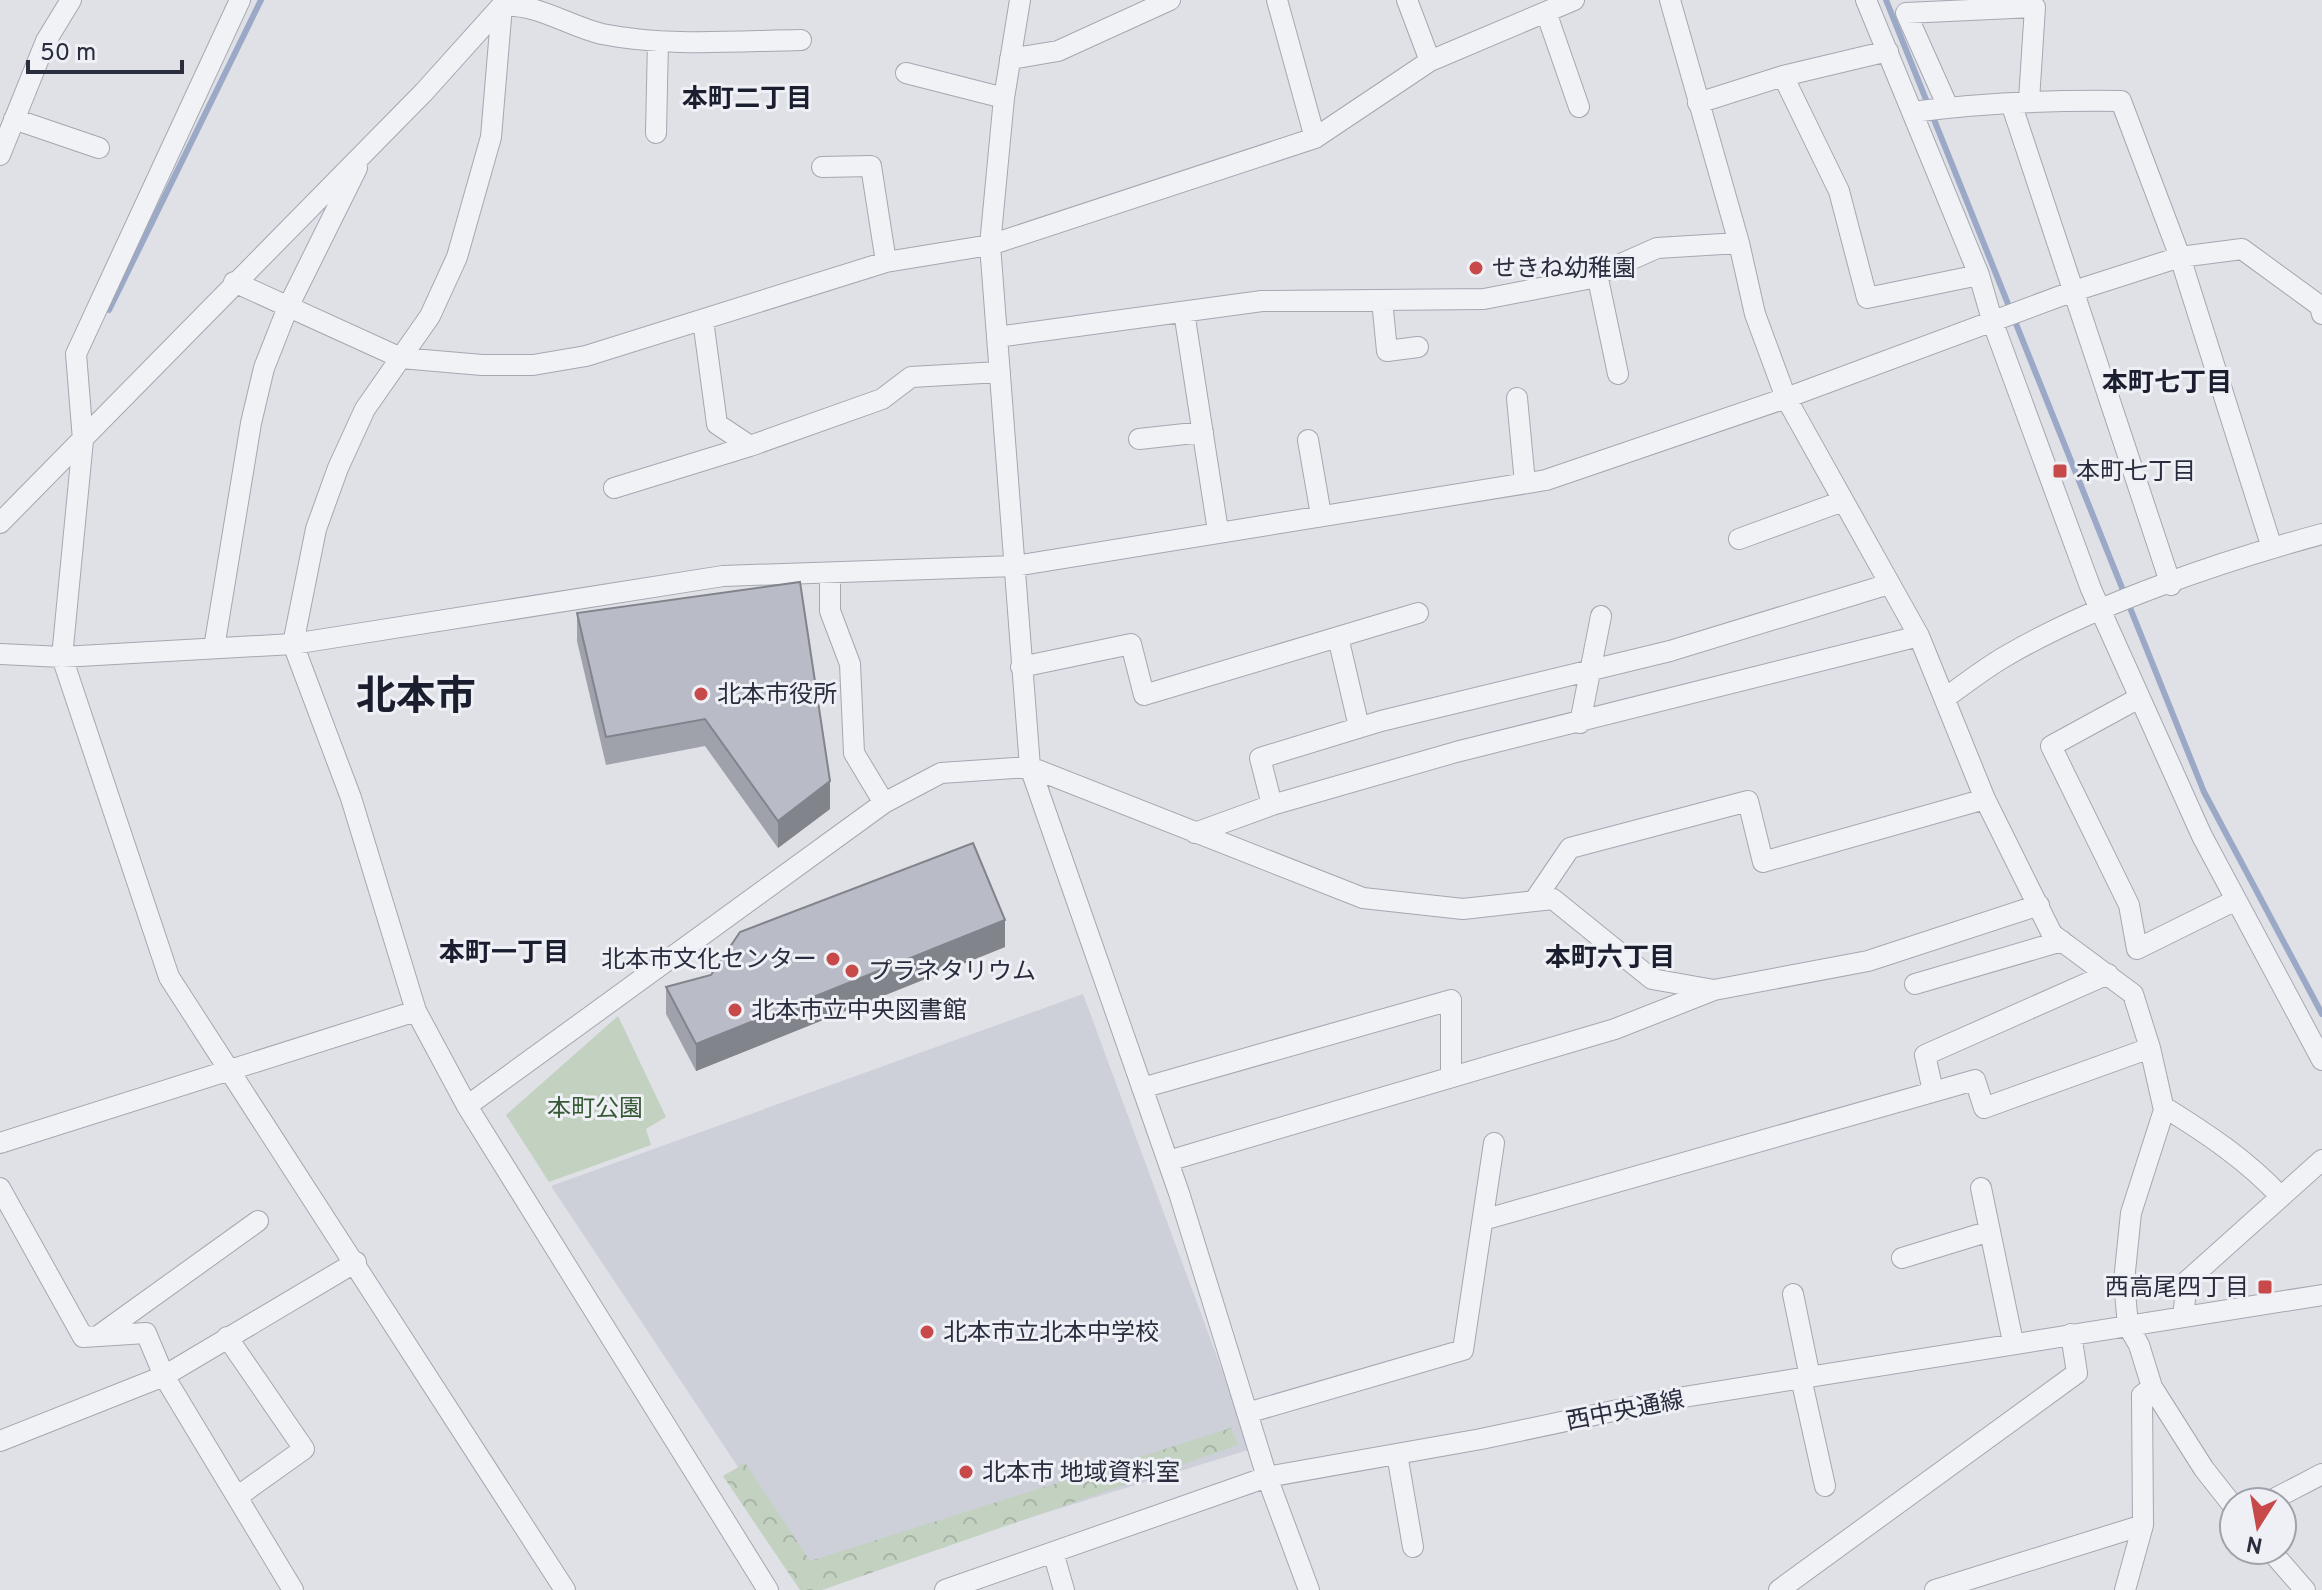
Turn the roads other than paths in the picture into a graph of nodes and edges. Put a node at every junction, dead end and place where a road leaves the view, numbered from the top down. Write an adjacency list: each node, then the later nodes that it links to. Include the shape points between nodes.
1 (71, 0): 25 (street, via 46,41)
2 (240, 0): 55 (street, via 76,354)
3 (1020, 0): 15 (street)
4 (1277, 0): 27 (street)
5 (1407, 0): 16 (street)
6 (1574, 0): 11 (street)
7 (1670, 0): 20 (street)
8 (1866, 0): 14 (street)
9 (1158, 2): 15 (street, via 1058,51)
10 (504, 3): 13 (street, via 600,33); 29 (street); 48 (street, via 491,137 457,257 430,316)
11 (1546, 12): 16 (street); 22 (street)
12 (801, 40): 13 (street)
13 (658, 41): 26 (street)
14 (1888, 51): 18 (street); 24 (street)
15 (1010, 59): 19 (street)
16 (1430, 61): 27 (street)
17 (906, 73): 19 (street)
18 (1783, 76): 20 (street); 37 (street, via 1839,191 1867,298)
19 (1004, 98): 33 (street)
20 (1698, 103): 32 (street)
21 (2020, 103): 23 (street); 23 (street, via 2035,7 1906,13); 34 (street, via 2121,101); 39 (street)
22 (1579, 107)
23 (1948, 107): 24 (street)
24 (1912, 112): 37 (street)
25 (14, 119): 28 (street); 30 (street)
26 (656, 133)
27 (1315, 138): 33 (street)
28 (99, 148)
29 (366, 150): 38 (street); 41 (street)
30 (0, 155)
31 (822, 167): 35 (street, via 871,166)
32 (1739, 243): 36 (street, via 1657,248); 52 (street, via 1755,314)
33 (990, 245): 35 (street); 46 (street)
34 (2180, 257): 39 (street); 42 (street, via 2242,249); 66 (street)
35 (886, 262): 44 (street)
36 (1597, 274): 40 (street, via 1484,299); 50 (street)
37 (1979, 275): 45 (street)
38 (234, 282): 41 (street); 55 (street)
39 (2074, 291): 45 (street); 70 (street)
40 (1382, 300): 43 (street, via 1262,301); 47 (street, via 1387,351)
41 (288, 307): 48 (street); 77 (street, via 264,368 251,423)
42 (2321, 309)
43 (1184, 312): 46 (street); 53 (street)
44 (703, 320): 48 (street, via 586,356 533,365); 57 (street, via 717,424)
45 (1993, 323): 52 (street); 71 (street)
46 (997, 337): 49 (street)
47 (1418, 347)
48 (401, 358): 76 (street, via 365,409 329,492 316,529)
49 (1000, 372): 57 (street, via 911,377 882,399); 67 (street)
50 (1618, 374)
51 (1517, 398): 58 (street)
52 (1786, 398): 58 (street); 60 (street)
53 (1203, 432): 54 (street); 63 (street)
54 (1139, 439)
55 (83, 440): 62 (street); 79 (street)
56 (1308, 440): 61 (street)
57 (750, 446): 59 (street)
58 (1525, 483): 61 (street)
59 (614, 488)
60 (1843, 501): 65 (street); 69 (street)
61 (1321, 515): 63 (street)
62 (0, 523)
63 (1218, 531): 67 (street)
64 (2322, 534): 66 (street)
65 (1739, 539)
66 (2272, 548): 70 (street)
67 (1015, 566): 68 (street); 80 (street)
68 (830, 574): 76 (street, via 723,576); 88 (street, via 830,611 850,664 854,753)
69 (1889, 584): 74 (street); 81 (street, via 1670,651)
70 (2171, 585): 71 (street)
71 (2102, 609): 82 (street, via 2006,656); 83 (street)
72 (1418, 613): 75 (street)
73 (1601, 616): 81 (street)
74 (1919, 636): 82 (street); 84 (street)
75 (1338, 637): 80 (street, via 1144,695 1131,644); 85 (street)
76 (293, 644): 77 (street); 98 (street, via 351,798)
77 (214, 648): 79 (street)
78 (0, 654): 79 (street)
79 (62, 657): 101 (street, via 169,977)
80 (1021, 667): 86 (street)
81 (1591, 669): 84 (street); 85 (street)
82 (1945, 698): 87 (street)
83 (2139, 698): 91 (street); 91 (street, via 2051,746 2129,905 2137,949)
84 (1580, 723): 89 (street)
85 (1359, 727): 89 (street, via 1260,758)
86 (1030, 767): 88 (street, via 941,773); 90 (street); 103 (street)
87 (1985, 799): 92 (street, via 1763,862 1748,801 1570,848); 93 (street)
88 (884, 803): 105 (street)
89 (1272, 805): 90 (street)
90 (1195, 833): 92 (street, via 1363,898 1463,909)
91 (2236, 900): 100 (street)
92 (1534, 901): 97 (street, via 1553,899 1652,979)
93 (2039, 905): 94 (street, via 2052,934); 97 (street, via 1868,961)
94 (2062, 941): 95 (street); 96 (street)
95 (2108, 974): 99 (street, via 2133,994); 104 (street, via 1925,1055)
96 (1915, 984)
97 (1714, 990): 102 (street, via 1615,1029)
98 (416, 1011): 101 (street); 105 (street)
99 (2150, 1048): 104 (street, via 1984,1108 1975,1080); 106 (street)
100 (2322, 1060)
101 (232, 1072): 107 (street); 118 (street)
102 (1451, 1077): 103 (street, via 1451,1000); 110 (street)
103 (1142, 1088): 110 (street)
104 (1933, 1091): 114 (street)
105 (467, 1106): 145 (street)
106 (2164, 1107): 113 (street, via 2213,1137); 122 (street, via 2131,1213 2124,1281)
107 (0, 1143)
108 (1494, 1143): 114 (street)
109 (2322, 1160): 113 (street)
110 (1168, 1161): 130 (street)
111 (0, 1188): 124 (street, via 83,1337)
112 (1981, 1188): 116 (street)
113 (2281, 1197): 121 (street, via 2187,1281)
114 (1483, 1220): 130 (street, via 1463,1350)
115 (258, 1221): 124 (street)
116 (1990, 1231): 117 (street); 126 (street)
117 (1902, 1258)
118 (356, 1262): 125 (street); 144 (street)
119 (1793, 1294): 128 (street)
120 (2322, 1295): 121 (street, 西中央通線)
121 (2183, 1317): 122 (street, 西中央通線)
122 (2128, 1326): 123 (street, 西中央通線); 129 (street)
123 (2071, 1334): 126 (street, 西中央通線); 149 (street, via 2077,1373)
124 (98, 1336): 127 (street, via 146,1333)
125 (227, 1337): 127 (street); 138 (street, via 304,1449)
126 (2013, 1342): 128 (street, 西中央通線)
127 (164, 1376): 131 (street); 138 (street)
128 (1806, 1378): 132 (street, 西中央通線, via 1665,1400); 135 (street)
129 (2152, 1387): 137 (street); 139 (street, via 2142,1395)
130 (1247, 1413): 134 (street)
131 (0, 1441)
132 (1397, 1454): 134 (street, 西中央通線); 140 (street)
133 (2322, 1474): 136 (street)
134 (1267, 1477): 141 (street, 西中央通線); 148 (street)
135 (1825, 1486)
136 (2298, 1486)
137 (2218, 1487)
138 (237, 1497): 143 (street)
139 (2143, 1525): 150 (street); 151 (street)
140 (1413, 1547)
141 (1053, 1552): 146 (street, 西中央通線); 147 (street)
142 (2284, 1566): 152 (street)
143 (293, 1590)
144 (565, 1590)
145 (768, 1590)
146 (945, 1590)
147 (1064, 1590)
148 (1309, 1590)
149 (1779, 1590)
150 (1935, 1590)
151 (2125, 1590)
152 (2305, 1590)

